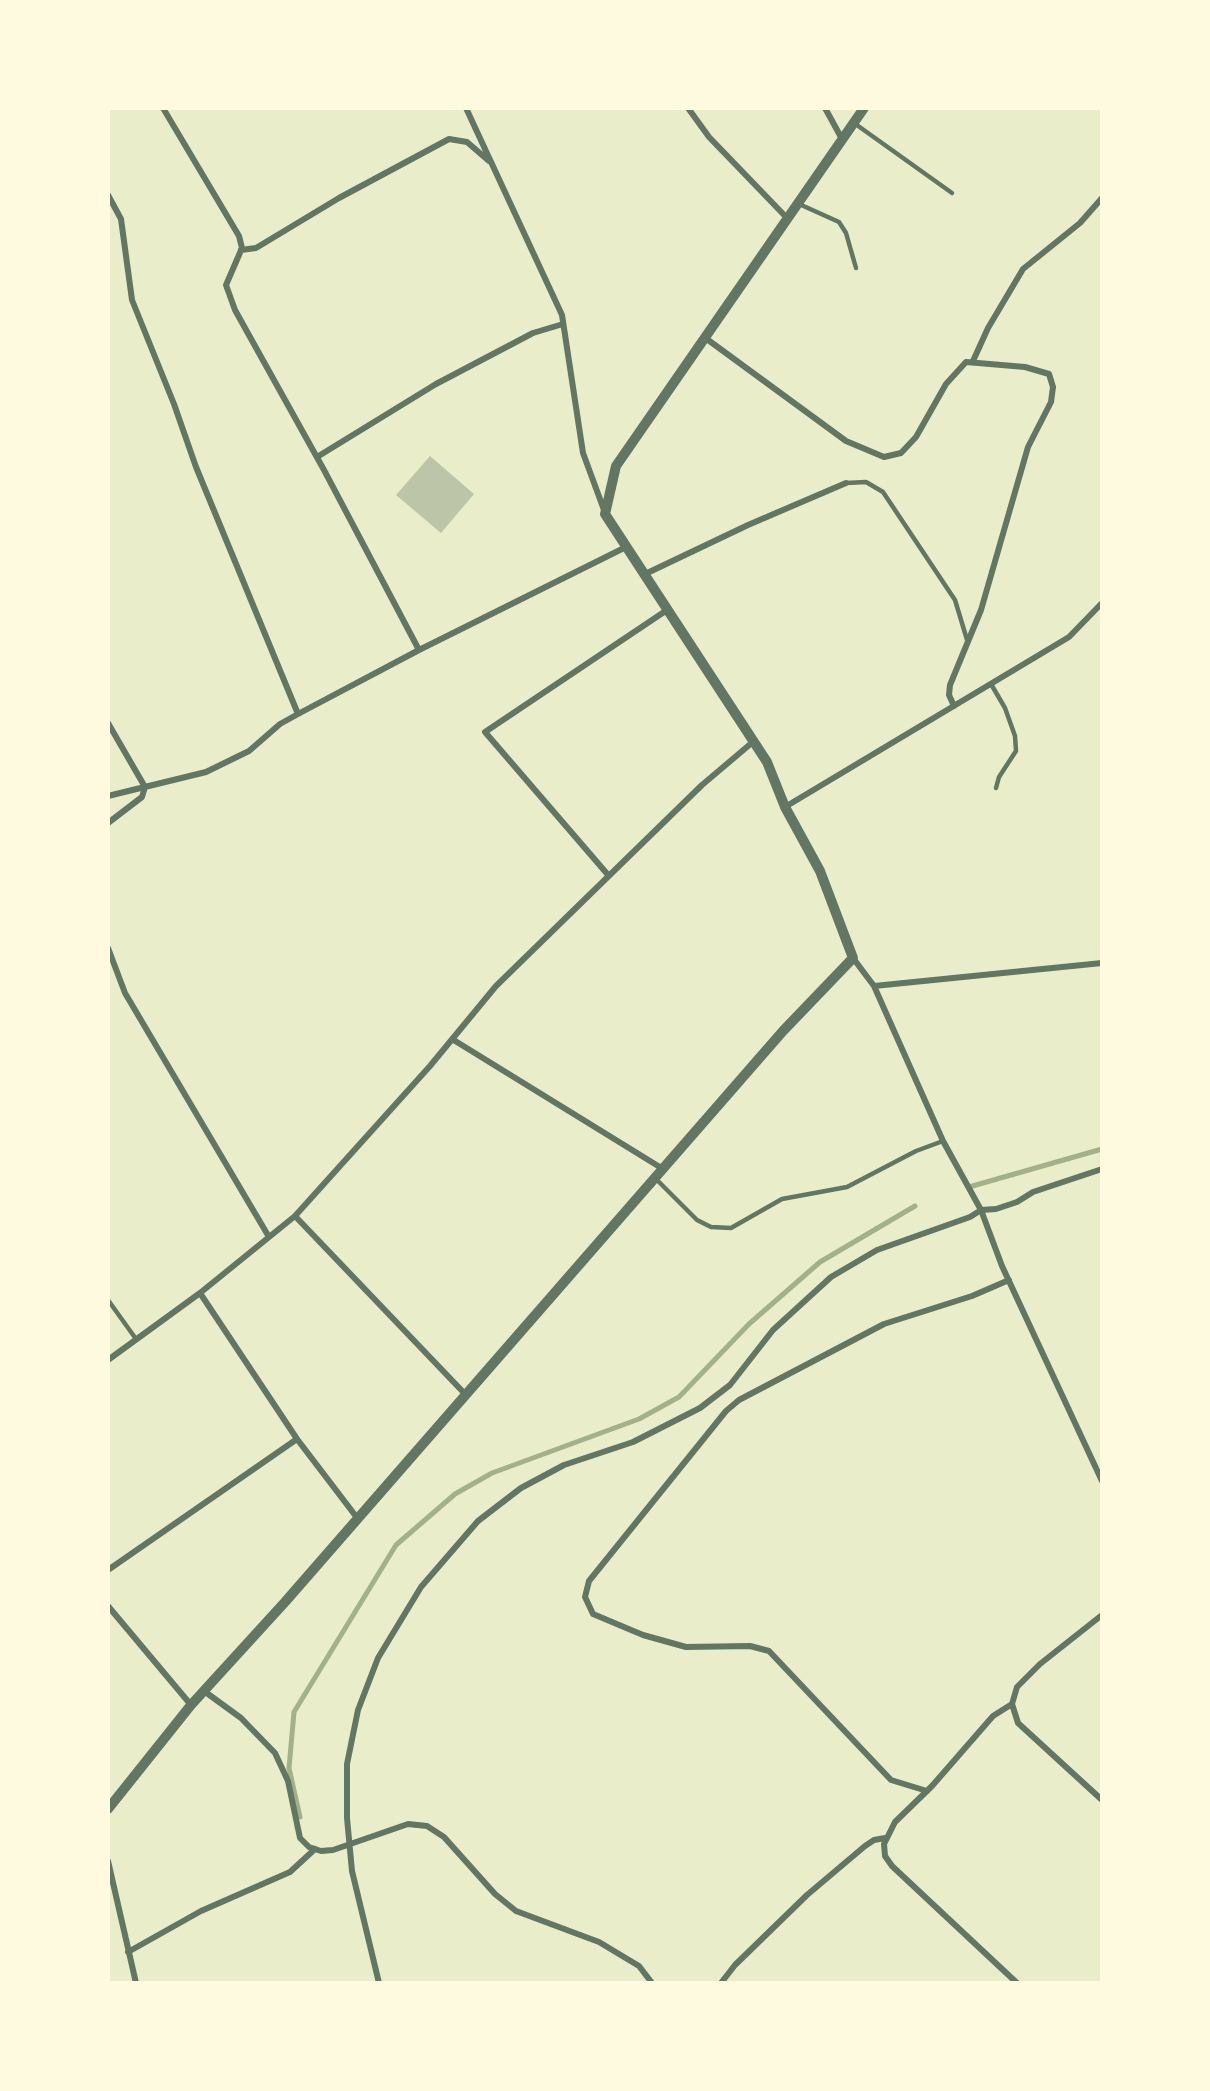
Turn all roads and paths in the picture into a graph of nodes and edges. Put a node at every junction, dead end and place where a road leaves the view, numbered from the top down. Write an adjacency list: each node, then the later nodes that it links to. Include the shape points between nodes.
1 (163, 108): 14 (street, via 226,210 239,236)
2 (466, 108): 8 (street)
3 (688, 108): 13 (street, via 709,137)
4 (825, 108): 7 (street)
5 (864, 108): 6 (street)
6 (854, 123): 7 (street); 9 (lane)
7 (842, 139): 12 (street)
8 (492, 164): 14 (street, via 467,142 448,139 256,248); 16 (street)
9 (952, 194)
10 (108, 195): 30 (street, via 121,219 132,300)
11 (1102, 198): 18 (street, via 1080,222 1023,269)
12 (797, 203): 13 (street); 15 (lane, via 839,222)
13 (787, 218): 17 (street)
14 (241, 250): 19 (street, via 230,271 227,294)
15 (856, 268)
16 (563, 324): 19 (street, via 533,333 446,378); 21 (street, via 583,453)
17 (704, 337): 18 (street, via 846,441 884,457 901,453 916,437 946,384 962,364); 21 (street, via 616,466)
18 (973, 361): 26 (street, via 1041,370 1049,374 1053,387 1051,402 1018,477)
19 (317, 457): 27 (street)
20 (846, 483): 23 (street); 26 (lane, via 866,482 883,492 955,600)
21 (605, 514): 22 (street)
22 (626, 547): 23 (street); 27 (street)
23 (643, 575): 25 (street)
24 (1102, 603): 28 (street, via 1069,637)
25 (667, 610): 32 (street); 38 (street, via 485,732)
26 (968, 644): 29 (street, via 950,685)
27 (419, 650): 30 (street)
28 (991, 684): 29 (street); 34 (lane, via 1005,708 1016,751)
29 (954, 706): 36 (street)
30 (298, 714): 33 (street, via 249,751 206,772)
31 (108, 723): 33 (street)
32 (754, 741): 36 (street); 38 (street, via 702,785)
33 (145, 787): 35 (street); 37 (street, via 142,797)
34 (996, 788)
35 (108, 796)
36 (785, 807): 40 (street, via 820,871)
37 (108, 823)
38 (609, 876): 43 (street, via 496,986)
39 (108, 948): 50 (street, via 125,993)
40 (853, 958): 42 (street); 46 (street, via 783,1031)
41 (1102, 963): 42 (street)
42 (874, 986): 44 (street)
43 (452, 1039): 46 (street); 49 (street)
44 (943, 1141): 47 (lane, via 916,1150 848,1187 782,1199 731,1228 711,1227 697,1220); 48 (street)
45 (1102, 1168): 48 (street, via 1033,1192 1017,1202)
46 (663, 1169): 47 (street)
47 (655, 1178): 56 (street)
48 (981, 1210): 51 (street); 70 (street, via 901,1239 853,1263 791,1311 713,1400 660,1430 544,1474 478,1521 405,1610 368,1683 358,1710 348,1764)
49 (295, 1216): 50 (street); 56 (street)
50 (269, 1237): 52 (street)
51 (1009, 1280): 58 (street); 66 (street, via 884,1324 739,1400 589,1581 585,1597 593,1614 643,1635 686,1647 750,1646 769,1652 891,1780)
52 (200, 1293): 54 (street); 57 (street)
53 (108, 1300): 54 (lane)
54 (136, 1339): 55 (street)
55 (108, 1360)
56 (466, 1395): 59 (street)
57 (297, 1439): 59 (street); 60 (street)
58 (1102, 1480)
59 (358, 1519): 63 (street)
60 (108, 1570)
61 (108, 1606): 65 (street)
62 (1102, 1615): 64 (street, via 1040,1664 1017,1687)
63 (204, 1691): 65 (street); 71 (street, via 241,1718 274,1753 288,1781 300,1838)
64 (1012, 1704): 66 (street, via 983,1726); 67 (street, via 1017,1723)
65 (191, 1705): 68 (street)
66 (927, 1791): 69 (street, via 895,1822)
67 (1102, 1800)
68 (108, 1809)
69 (885, 1838): 77 (street, via 865,1846 807,1895); 78 (street, via 885,1856 892,1866)
70 (350, 1845): 71 (street, via 327,1851); 75 (street, via 352,1871); 76 (street, via 408,1824 427,1826 444,1837 495,1894 516,1911 599,1942 639,1966)
71 (315, 1849): 73 (street, via 290,1872 201,1911)
72 (108, 1861): 73 (street)
73 (128, 1952): 74 (street)
74 (136, 1983)
75 (379, 1983)
76 (652, 1983)
77 (721, 1983)
78 (1017, 1983)

